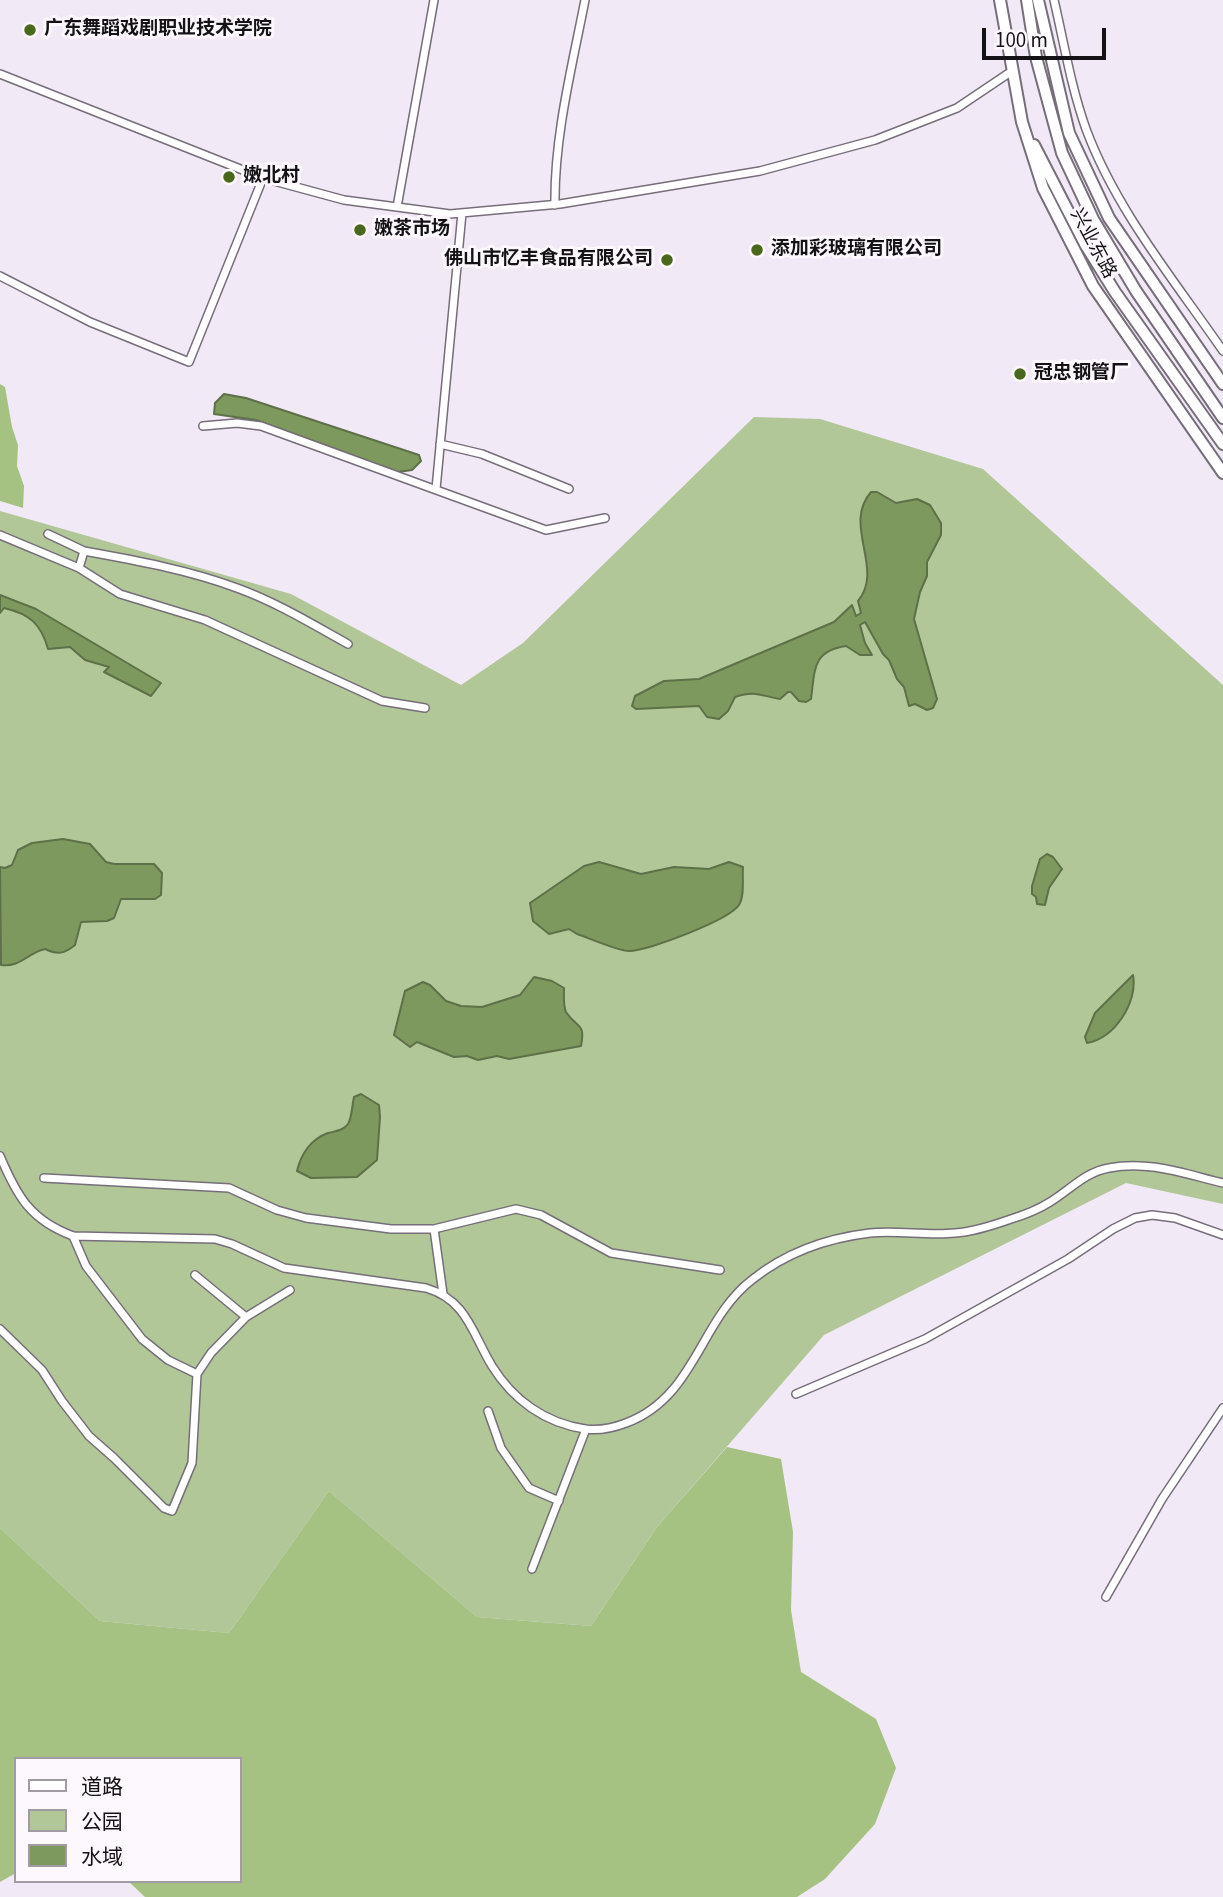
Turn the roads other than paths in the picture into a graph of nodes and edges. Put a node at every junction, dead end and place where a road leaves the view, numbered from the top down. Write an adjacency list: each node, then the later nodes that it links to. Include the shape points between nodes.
1 (434, 0): 12 (street)
2 (585, 0): 11 (street, via 563,120)
3 (1000, 0): 7 (main road, 兴业东路)
4 (1027, 0): 17 (main road, 兴业东路, via 1036,57 1062,153 1093,219 1136,291)
5 (1038, 0): 16 (main road, via 1069,133 1109,218)
6 (1054, 0): 15 (street, via 1087,130 1119,201)
7 (1012, 71): 9 (main road, 兴业东路); 11 (street, via 957,108 875,139 760,171)
8 (0, 74): 10 (street)
9 (1022, 122): 20 (main road, via 1115,292); 21 (main road, 兴业东路, via 1043,188 1093,286)
10 (263, 178): 12 (street, via 344,200); 14 (street, via 189,362 90,322)
11 (555, 205): 13 (street)
12 (397, 207): 13 (street)
13 (462, 213): 19 (street)
14 (0, 276)
15 (1223, 351)
16 (1223, 384)
17 (1223, 418)
18 (203, 426): 22 (street, via 261,426)
19 (440, 444): 22 (street); 23 (street, via 482,454)
20 (1223, 444)
21 (1223, 473)
22 (436, 489): 24 (street, via 546,530)
23 (569, 489)
24 (605, 519)
25 (48, 534): 27 (street)
26 (0, 535): 28 (street)
27 (84, 551): 28 (street); 29 (street, via 142,561 236,587)
28 (79, 568): 30 (street, via 120,594 205,620 382,701)
29 (348, 644)
30 (425, 708)
31 (0, 1156): 35 (street, via 13,1187 35,1216)
32 (44, 1178): 34 (street, via 229,1188 306,1218 391,1229)
33 (1223, 1183): 47 (street, via 1154,1165 1110,1167 1082,1179 1049,1203 993,1224 957,1233 872,1233 830,1240 791,1254 752,1279 728,1304 684,1376 657,1407 610,1429)
34 (434, 1229): 37 (street, via 516,1209 541,1215 611,1253); 40 (street)
35 (73, 1236): 40 (street, via 215,1239 284,1268); 43 (street, via 86,1266 142,1339 168,1360)
36 (1223, 1236): 44 (street, via 1175,1217 1135,1218 925,1339)
37 (720, 1270)
38 (195, 1275): 41 (street)
39 (290, 1290): 41 (street)
40 (443, 1294): 47 (street, via 464,1314 492,1366 528,1407)
41 (246, 1318): 43 (street)
42 (0, 1329): 43 (street, via 42,1370 89,1436 172,1511 192,1463)
43 (197, 1374)
44 (796, 1394)
45 (1223, 1408): 50 (street, via 1162,1499)
46 (488, 1411): 48 (street, via 501,1448 529,1488)
47 (586, 1429): 48 (street)
48 (559, 1501): 49 (street)
49 (532, 1569)
50 (1106, 1597)

